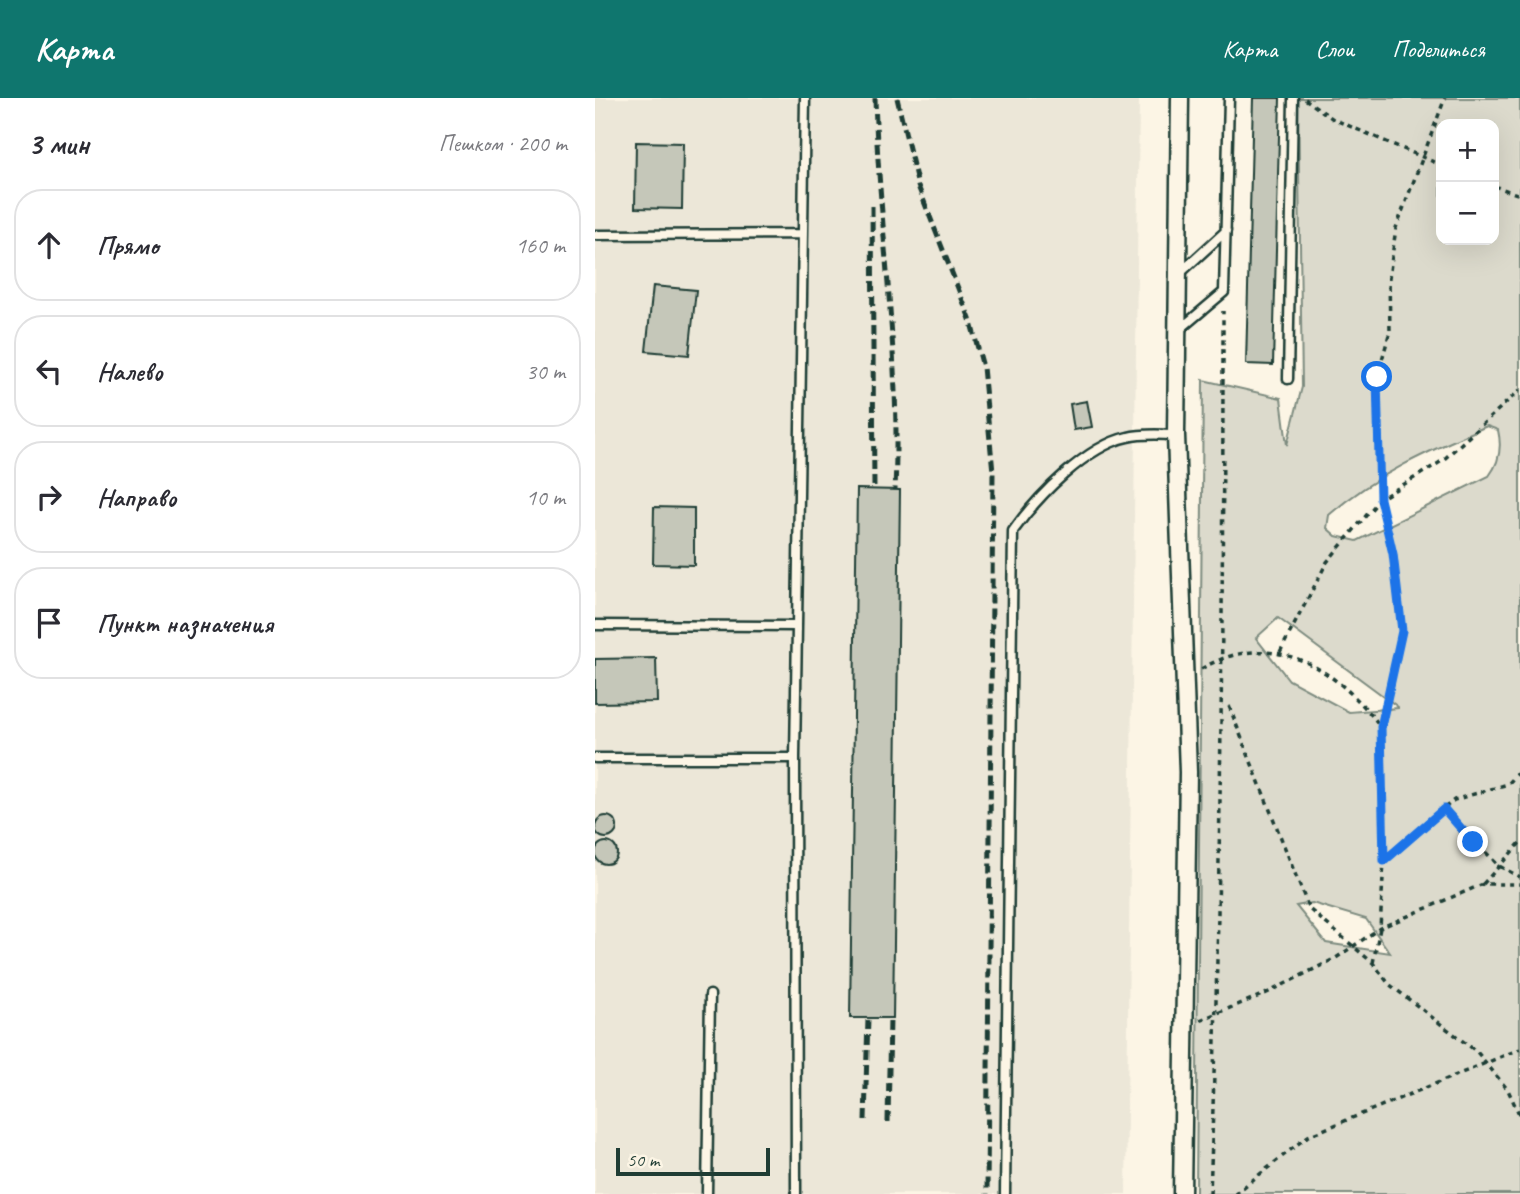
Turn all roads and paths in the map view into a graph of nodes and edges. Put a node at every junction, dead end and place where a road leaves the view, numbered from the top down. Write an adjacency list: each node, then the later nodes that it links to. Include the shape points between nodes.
1 (805, 98): 12 (lane)
2 (1180, 98): 14 (street)
3 (1229, 98): 11 (lane)
4 (1293, 98): 17 (lane)
5 (1304, 98): 7 (path, via 1333,119)
6 (1445, 98): 7 (path)
7 (1424, 157): 8 (path); 20 (path, via 1396,228 1389,278 1390,331 1377,377)
8 (1436, 163)
9 (1499, 188): 10 (path)
10 (1520, 195)
11 (1226, 231): 14 (lane); 15 (lane)
12 (803, 234): 13 (lane); 22 (lane)
13 (595, 235)
14 (1179, 274): 16 (street)
15 (1224, 292): 16 (lane); 24 (path)
16 (1179, 331): 19 (street)
17 (1288, 379)
18 (1520, 390): 20 (path, via 1442,461)
19 (1176, 435): 25 (street); 49 (lane, via 1129,436 1105,445 1031,505 1013,531)
20 (1380, 499): 23 (path, via 1327,562); 27 (path, via 1393,554 1402,631)
21 (595, 625): 22 (lane)
22 (797, 625): 29 (lane)
23 (1280, 652): 24 (path); 27 (path, via 1310,664 1362,702)
24 (1223, 656): 25 (path); 42 (path)
25 (1185, 678): 43 (street)
26 (1229, 706): 39 (path, via 1309,909)
27 (1381, 727): 33 (path)
28 (595, 758): 29 (lane)
29 (795, 758): 48 (lane)
30 (1520, 771): 31 (path, via 1508,785 1454,800)
31 (1444, 809): 33 (path); 34 (path)
32 (1520, 843): 34 (path)
33 (1384, 861): 38 (path)
34 (1499, 866): 35 (path); 36 (path)
35 (1520, 877)
36 (1483, 884): 37 (path); 38 (path)
37 (1520, 884)
38 (1380, 928): 39 (path); 40 (path)
39 (1353, 946): 40 (path); 42 (path)
40 (1373, 963): 45 (path, via 1389,984)
41 (710, 995): 47 (lane)
42 (1217, 1016): 43 (path); 51 (path)
43 (1185, 1024): 50 (street)
44 (1520, 1049): 45 (path)
45 (1486, 1063): 46 (path); 52 (path, via 1308,1136)
46 (1519, 1113)
47 (707, 1194)
48 (796, 1194)
49 (1005, 1194)
50 (1182, 1194)
51 (1210, 1194)
52 (1235, 1194)

